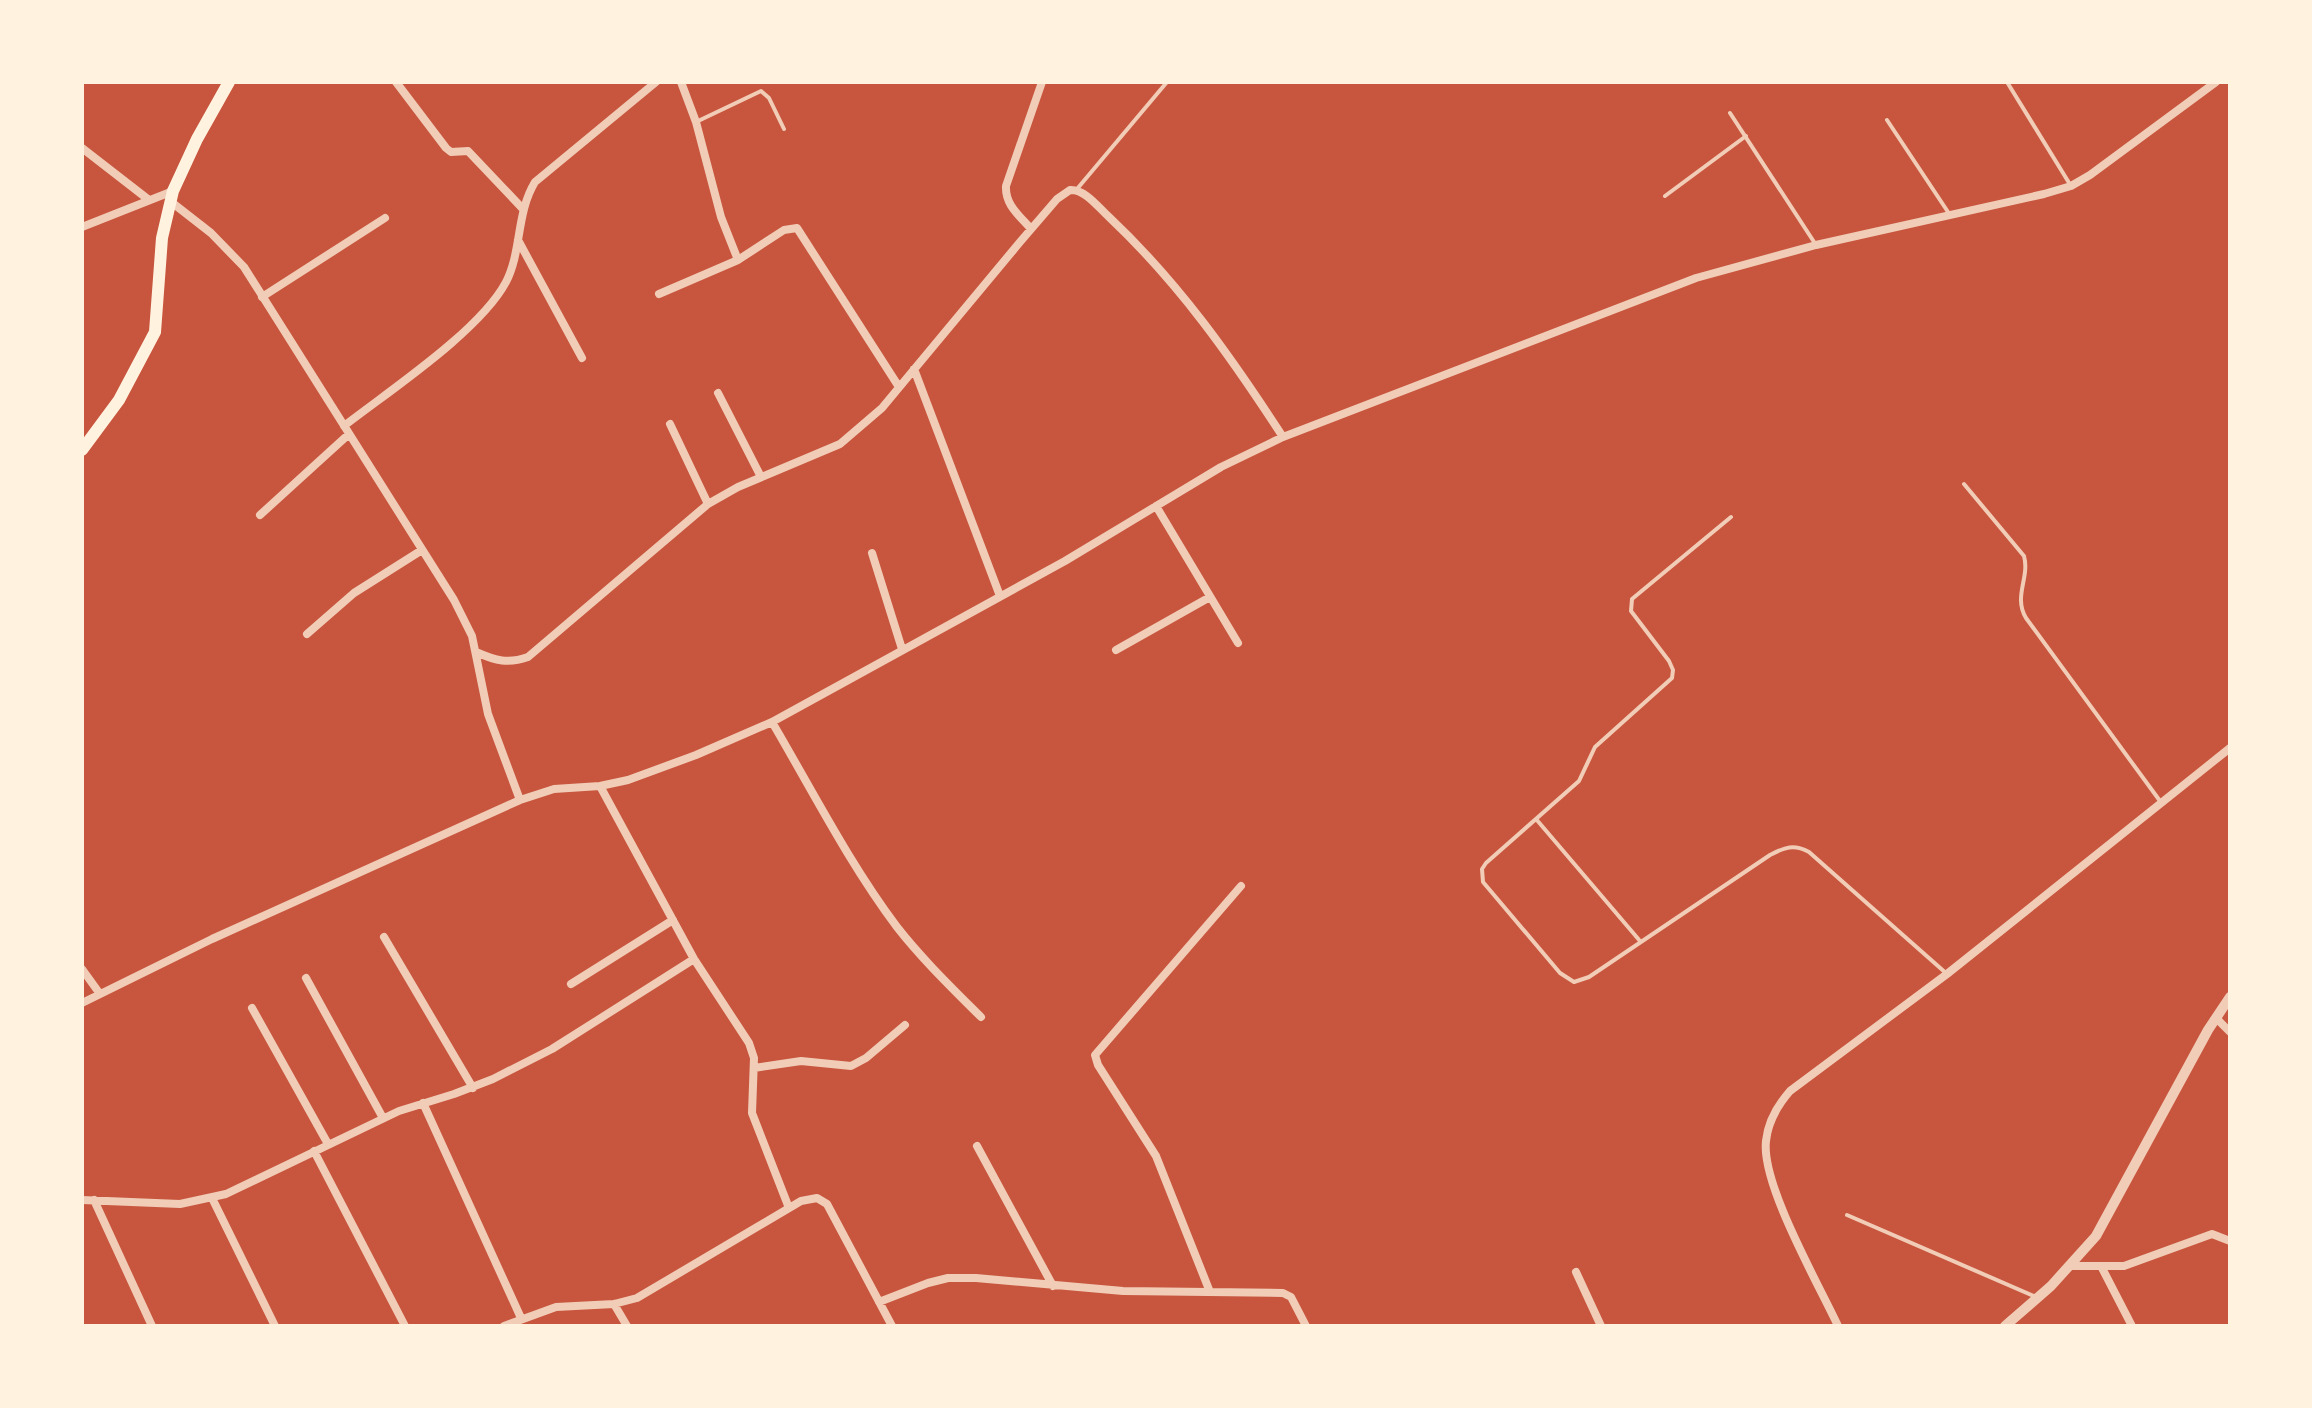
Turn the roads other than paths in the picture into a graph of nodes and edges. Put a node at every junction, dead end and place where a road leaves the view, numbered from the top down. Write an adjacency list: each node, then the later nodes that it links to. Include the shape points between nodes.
1 (229, 82): 17 (main road)
2 (396, 82): 20 (street, via 446,148 468,151)
3 (656, 82): 20 (street, via 535,182)
4 (681, 82): 11 (street)
5 (1042, 82): 24 (street, via 1005,196)
6 (1167, 82): 16 (lane)
7 (2007, 82): 15 (lane)
8 (2216, 82): 15 (street)
9 (1730, 113): 13 (lane)
10 (1887, 120): 21 (lane)
11 (696, 122): 12 (lane, via 761,91 767,93); 27 (street, via 712,189)
12 (784, 129)
13 (1746, 136): 18 (lane); 26 (lane)
14 (82, 148): 19 (street)
15 (2071, 186): 21 (street)
16 (1077, 189): 24 (street, via 1064,193); 36 (street, via 1131,237 1204,320)
17 (172, 196): 19 (street); 29 (street, via 229,250); 37 (main road, via 162,238 155,332 119,400)
18 (1665, 196)
19 (149, 200): 23 (street)
20 (523, 209): 25 (street)
21 (1950, 215): 26 (street)
22 (385, 218): 29 (street)
23 (82, 227)
24 (1031, 229): 31 (street)
25 (517, 239): 30 (street); 35 (street, via 506,282 473,322)
26 (1816, 245): 36 (street, via 1696,278)
27 (738, 260): 28 (street); 32 (street, via 784,230 797,228)
28 (659, 294)
29 (262, 297): 35 (street)
30 (582, 358)
31 (914, 369): 32 (street); 46 (street)
32 (899, 387): 38 (street, via 840,444)
33 (718, 393): 38 (street)
34 (670, 424): 40 (street)
35 (346, 430): 42 (street); 44 (street)
36 (1283, 437): 41 (street)
37 (82, 450)
38 (761, 477): 40 (street)
39 (1964, 484): 57 (lane, via 2024,556 2019,602 2026,618)
40 (708, 504): 52 (street, via 528,657 502,662)
41 (1156, 506): 46 (street); 47 (street)
42 (260, 515)
43 (1731, 517): 58 (lane, via 1632,599 1631,611 1669,661 1672,678 1595,747 1579,781)
44 (422, 550): 48 (street, via 354,593); 52 (street, via 465,621)
45 (872, 553): 50 (street)
46 (1000, 596): 50 (street)
47 (1210, 597): 49 (street); 51 (street)
48 (307, 634)
49 (1238, 643)
50 (902, 649): 53 (street)
51 (1116, 650)
52 (476, 652): 56 (street, via 488,714)
53 (772, 722): 55 (street, via 652,773); 72 (street, via 896,924)
54 (2230, 748): 57 (street)
55 (600, 786): 56 (street, via 554,789); 60 (street)
56 (520, 800): 68 (street)
57 (2162, 803): 65 (street)
58 (1536, 819): 62 (lane); 62 (lane, via 1482,869 1488,889 1570,981 1589,977)
59 (1241, 886): 93 (street, via 1095,1055 1156,1156)
60 (673, 920): 63 (street); 67 (street)
61 (384, 937): 77 (street)
62 (1640, 941): 65 (lane, via 1790,846 1809,852)
63 (694, 959): 76 (street, via 749,1043); 77 (street, via 552,1049)
64 (82, 969): 68 (street)
65 (1947, 974): 106 (street, via 1790,1091 1768,1125 1766,1163 1776,1195)
66 (306, 978): 79 (street)
67 (571, 984)
68 (100, 994): 70 (street)
69 (2230, 997): 73 (street)
70 (82, 1003)
71 (252, 1008): 80 (street)
72 (981, 1017)
73 (2216, 1018): 75 (street); 89 (street, via 2096,1236)
74 (905, 1025): 76 (street, via 851,1066 801,1061)
75 (2230, 1032)
76 (754, 1068): 86 (street, via 752,1113)
77 (473, 1088): 78 (street)
78 (423, 1103): 79 (street); 97 (street)
79 (383, 1118): 80 (street)
80 (328, 1144): 82 (street)
81 (977, 1146): 92 (street)
82 (314, 1151): 83 (street); 100 (street)
83 (212, 1198): 85 (street, via 180,1204); 99 (street)
84 (82, 1200): 85 (street)
85 (94, 1200): 98 (street)
86 (789, 1208): 95 (street, via 811,1198 827,1204); 96 (street, via 637,1298)
87 (1847, 1215): 94 (lane)
88 (2230, 1241): 90 (street, via 2203,1236 2141,1261)
89 (2069, 1266): 90 (street); 94 (street)
90 (2102, 1268): 108 (street)
91 (1576, 1272): 105 (street)
92 (1053, 1286): 93 (street); 95 (street, via 948,1278)
93 (1210, 1292): 104 (street, via 1283,1293 1291,1297)
94 (2038, 1297): 107 (street)
95 (879, 1302): 103 (street)
96 (614, 1304): 97 (street, via 556,1307); 102 (street)
97 (521, 1318): 101 (street)
98 (152, 1326)
99 (275, 1326)
100 (405, 1326)
101 (504, 1326)
102 (627, 1326)
103 (892, 1326)
104 (1306, 1326)
105 (1601, 1326)
106 (1838, 1326)
107 (2005, 1326)
108 (2132, 1326)

